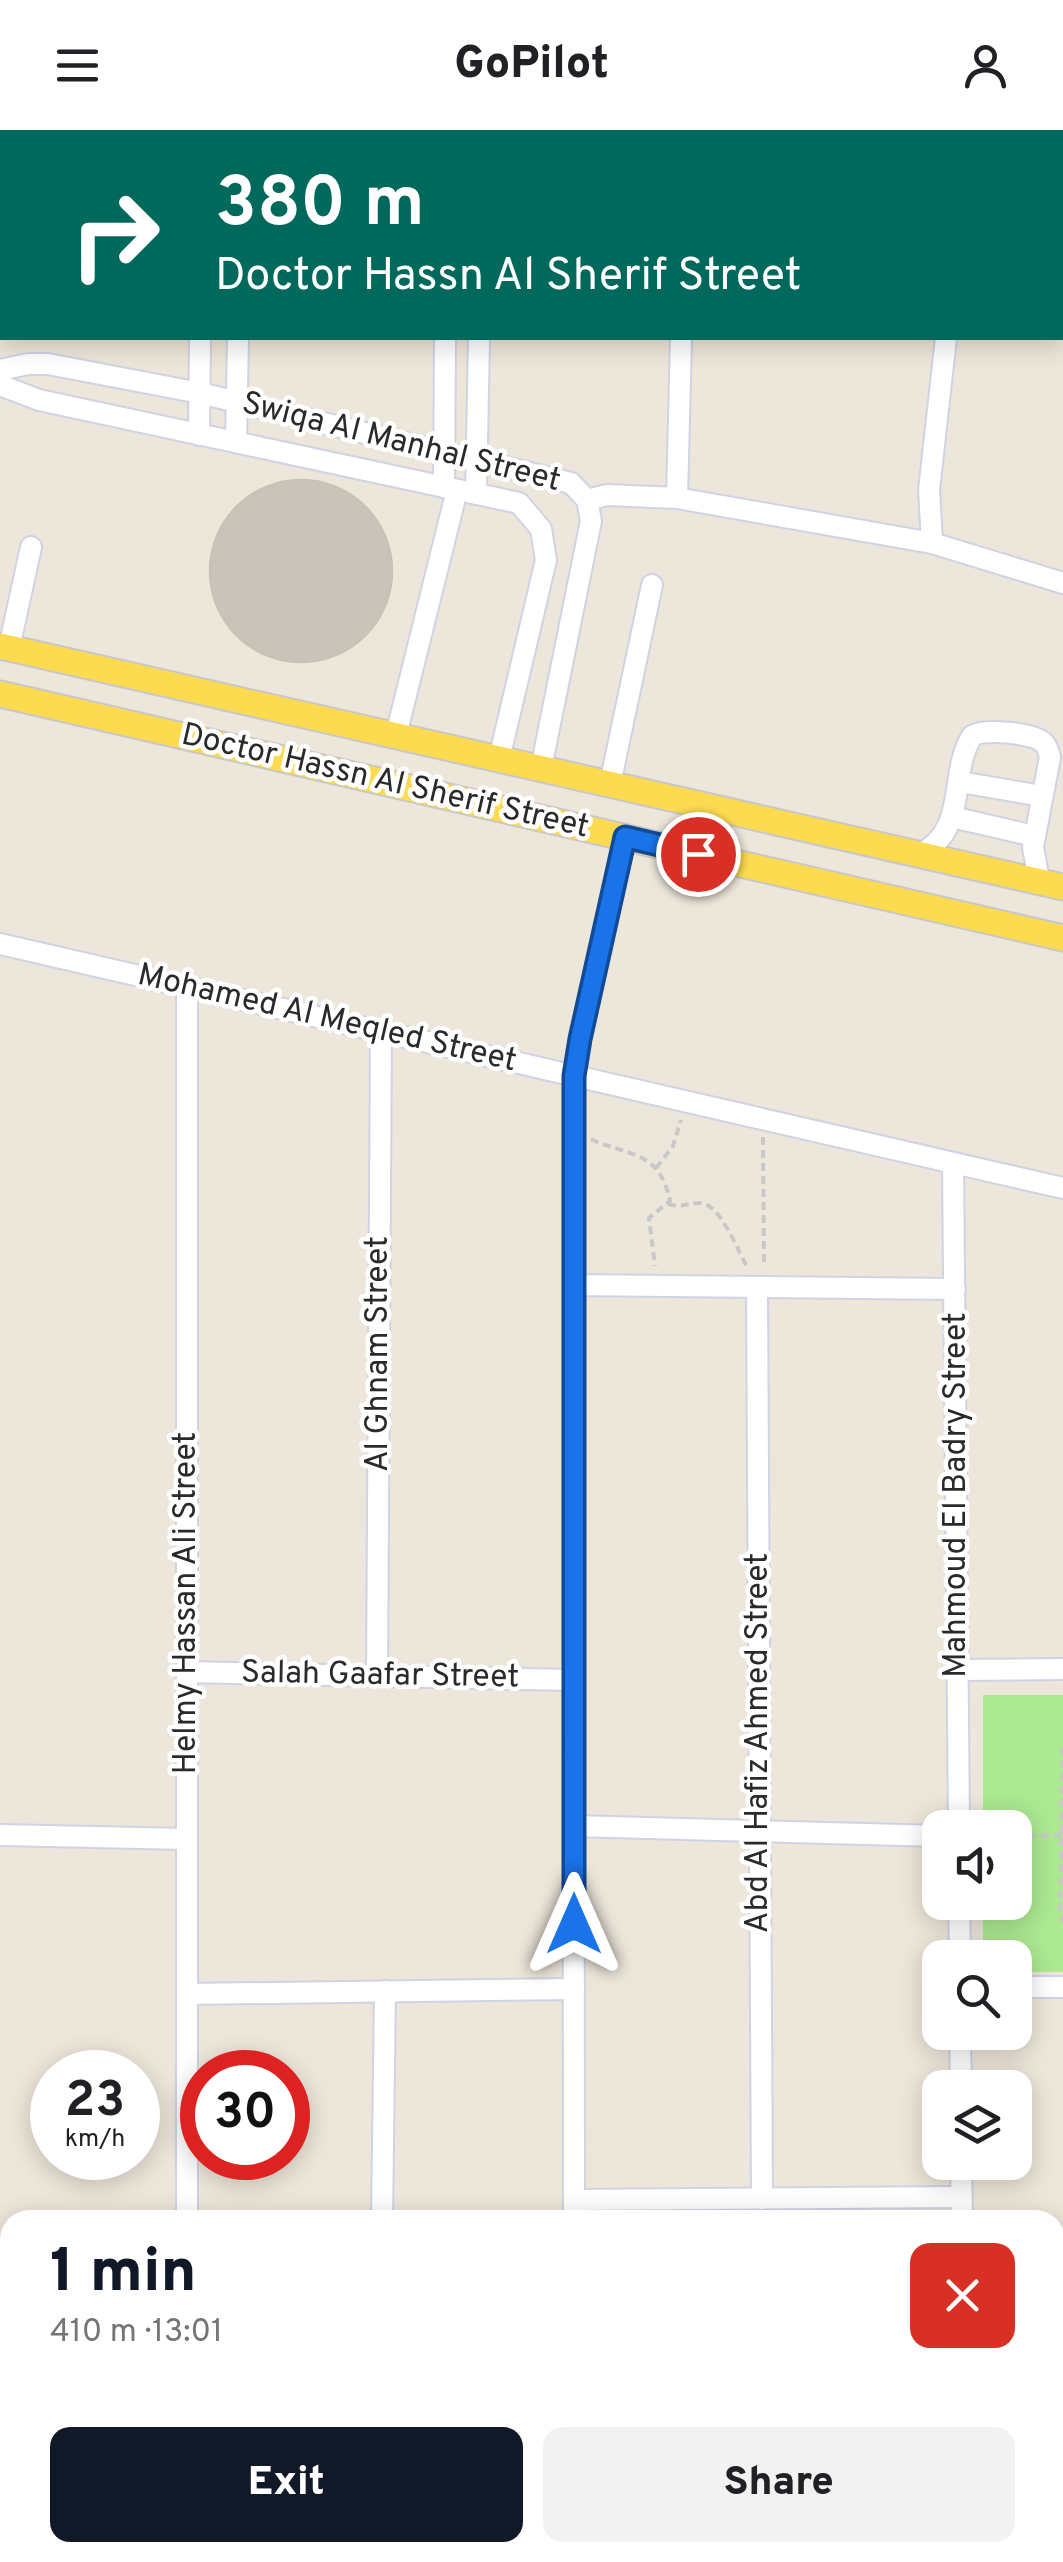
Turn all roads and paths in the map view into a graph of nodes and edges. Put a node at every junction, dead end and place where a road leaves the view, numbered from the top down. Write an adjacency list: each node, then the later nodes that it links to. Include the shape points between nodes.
1 (200, 340): 9 (street)
2 (238, 340): 10 (street)
3 (445, 340): 13 (street)
4 (479, 340): 14 (street)
5 (681, 340): 16 (street)
6 (946, 340): 18 (street, via 929,490)
7 (0, 370): 9 (street, Swiqa Al Manhal Street, via 48,364)
8 (0, 385): 11 (street, Swiqa Al Manhal Street, via 38,400)
9 (200, 393): 10 (street, Swiqa Al Manhal Street); 11 (street)
10 (237, 402): 12 (street); 13 (street, Swiqa Al Manhal Street)
11 (199, 434): 12 (street, Swiqa Al Manhal Street)
12 (236, 442): 15 (street, Swiqa Al Manhal Street)
13 (444, 451): 14 (street, Swiqa Al Manhal Street); 15 (street)
14 (477, 460): 15 (street); 17 (street, Swiqa Al Manhal Street, via 562,479)
15 (459, 490): 24 (street); 25 (street, Swiqa Al Manhal Street, via 519,504 536,520 547,550)
16 (677, 498): 17 (street); 18 (street)
17 (587, 500): 27 (street, Swiqa Al Manhal Street, via 590,530)
18 (932, 543): 20 (street)
19 (31, 547): 22 (street)
20 (1063, 583)
21 (652, 585): 29 (street)
22 (4, 647): 24 (main road, Doctor Hassn Al Sherif Street)
23 (0, 694): 33 (main road, Doctor Hassn Al Sherif Street)
24 (396, 735): 25 (main road, Doctor Hassn Al Sherif Street)
25 (499, 759): 27 (main road, Doctor Hassn Al Sherif Street)
26 (1056, 764): 28 (street, via 1037,739 984,730 968,741); 30 (street)
27 (541, 768): 29 (main road, Doctor Hassn Al Sherif Street)
28 (960, 782): 30 (street); 31 (street)
29 (610, 784): 34 (main road, Doctor Hassn Al Sherif Street)
30 (1042, 796): 32 (street)
31 (952, 817): 32 (street); 34 (street, via 944,835)
32 (1034, 836): 35 (street, via 1032,859)
33 (625, 837): 36 (main road, Doctor Hassn Al Sherif Street); 40 (street)
34 (920, 854): 35 (main road, Doctor Hassn Al Sherif Street)
35 (1051, 884)
36 (1063, 938)
37 (0, 944): 38 (street, Mohamed Al Meqled Street)
38 (187, 987): 39 (street, Mohamed Al Meqled Street); 54 (street, Helmy Hassan Ali Street)
39 (380, 1031): 40 (street, Mohamed Al Meqled Street); 55 (street, Al Ghnam Street)
40 (574, 1076): 41 (street, Mohamed Al Meqled Street); 43 (street)
41 (681, 1100): 42 (street, Mohamed Al Meqled Street); 45 (path, via 678,1132)
42 (762, 1119): 44 (street, Mohamed Al Meqled Street); 50 (path)
43 (573, 1124): 45 (path, via 594,1141 635,1152); 48 (street)
44 (953, 1163): 46 (street, Mohamed Al Meqled Street); 51 (street, Mahmoud El Badry Street)
45 (656, 1168): 47 (path)
46 (1063, 1188)
47 (668, 1204): 49 (path, via 649,1218); 50 (path, via 715,1209)
48 (573, 1285): 49 (street); 56 (street)
49 (656, 1286): 50 (street)
50 (761, 1287): 51 (street); 60 (street, Abd Al Hafiz Ahmed Street)
51 (955, 1289): 53 (street, Mahmoud El Badry Street)
52 (1063, 1669): 53 (street)
53 (958, 1670): 58 (street, Mahmoud El Badry Street)
54 (187, 1672): 55 (street, Salah Gaafar Street); 65 (street, Helmy Hassan Ali Street)
55 (377, 1676): 56 (street, Salah Gaafar Street)
56 (574, 1680): 59 (street)
57 (1063, 1747): 62 (path)
58 (959, 1810)
59 (574, 1826): 60 (street); 69 (street)
60 (760, 1832): 63 (street); 74 (street, Abd Al Hafiz Ahmed Street)
61 (0, 1835): 65 (street)
62 (1062, 1835): 64 (path); 66 (path)
63 (922, 1836)
64 (1032, 1836)
65 (187, 1839): 71 (street, Helmy Hassan Ali Street)
66 (1063, 1922)
67 (1032, 1986): 68 (street)
68 (1063, 1986)
69 (574, 1989): 70 (street); 77 (street)
70 (385, 1991): 71 (street); 76 (street)
71 (187, 1994): 75 (street, Helmy Hassan Ali Street)
72 (962, 2180): 73 (street)
73 (962, 2197): 74 (street); 78 (street)
74 (762, 2198): 77 (street)
75 (187, 2210)
76 (382, 2210)
77 (574, 2210)
78 (962, 2210)
79 (574, 2562): 80 (street)
80 (787, 2562)

